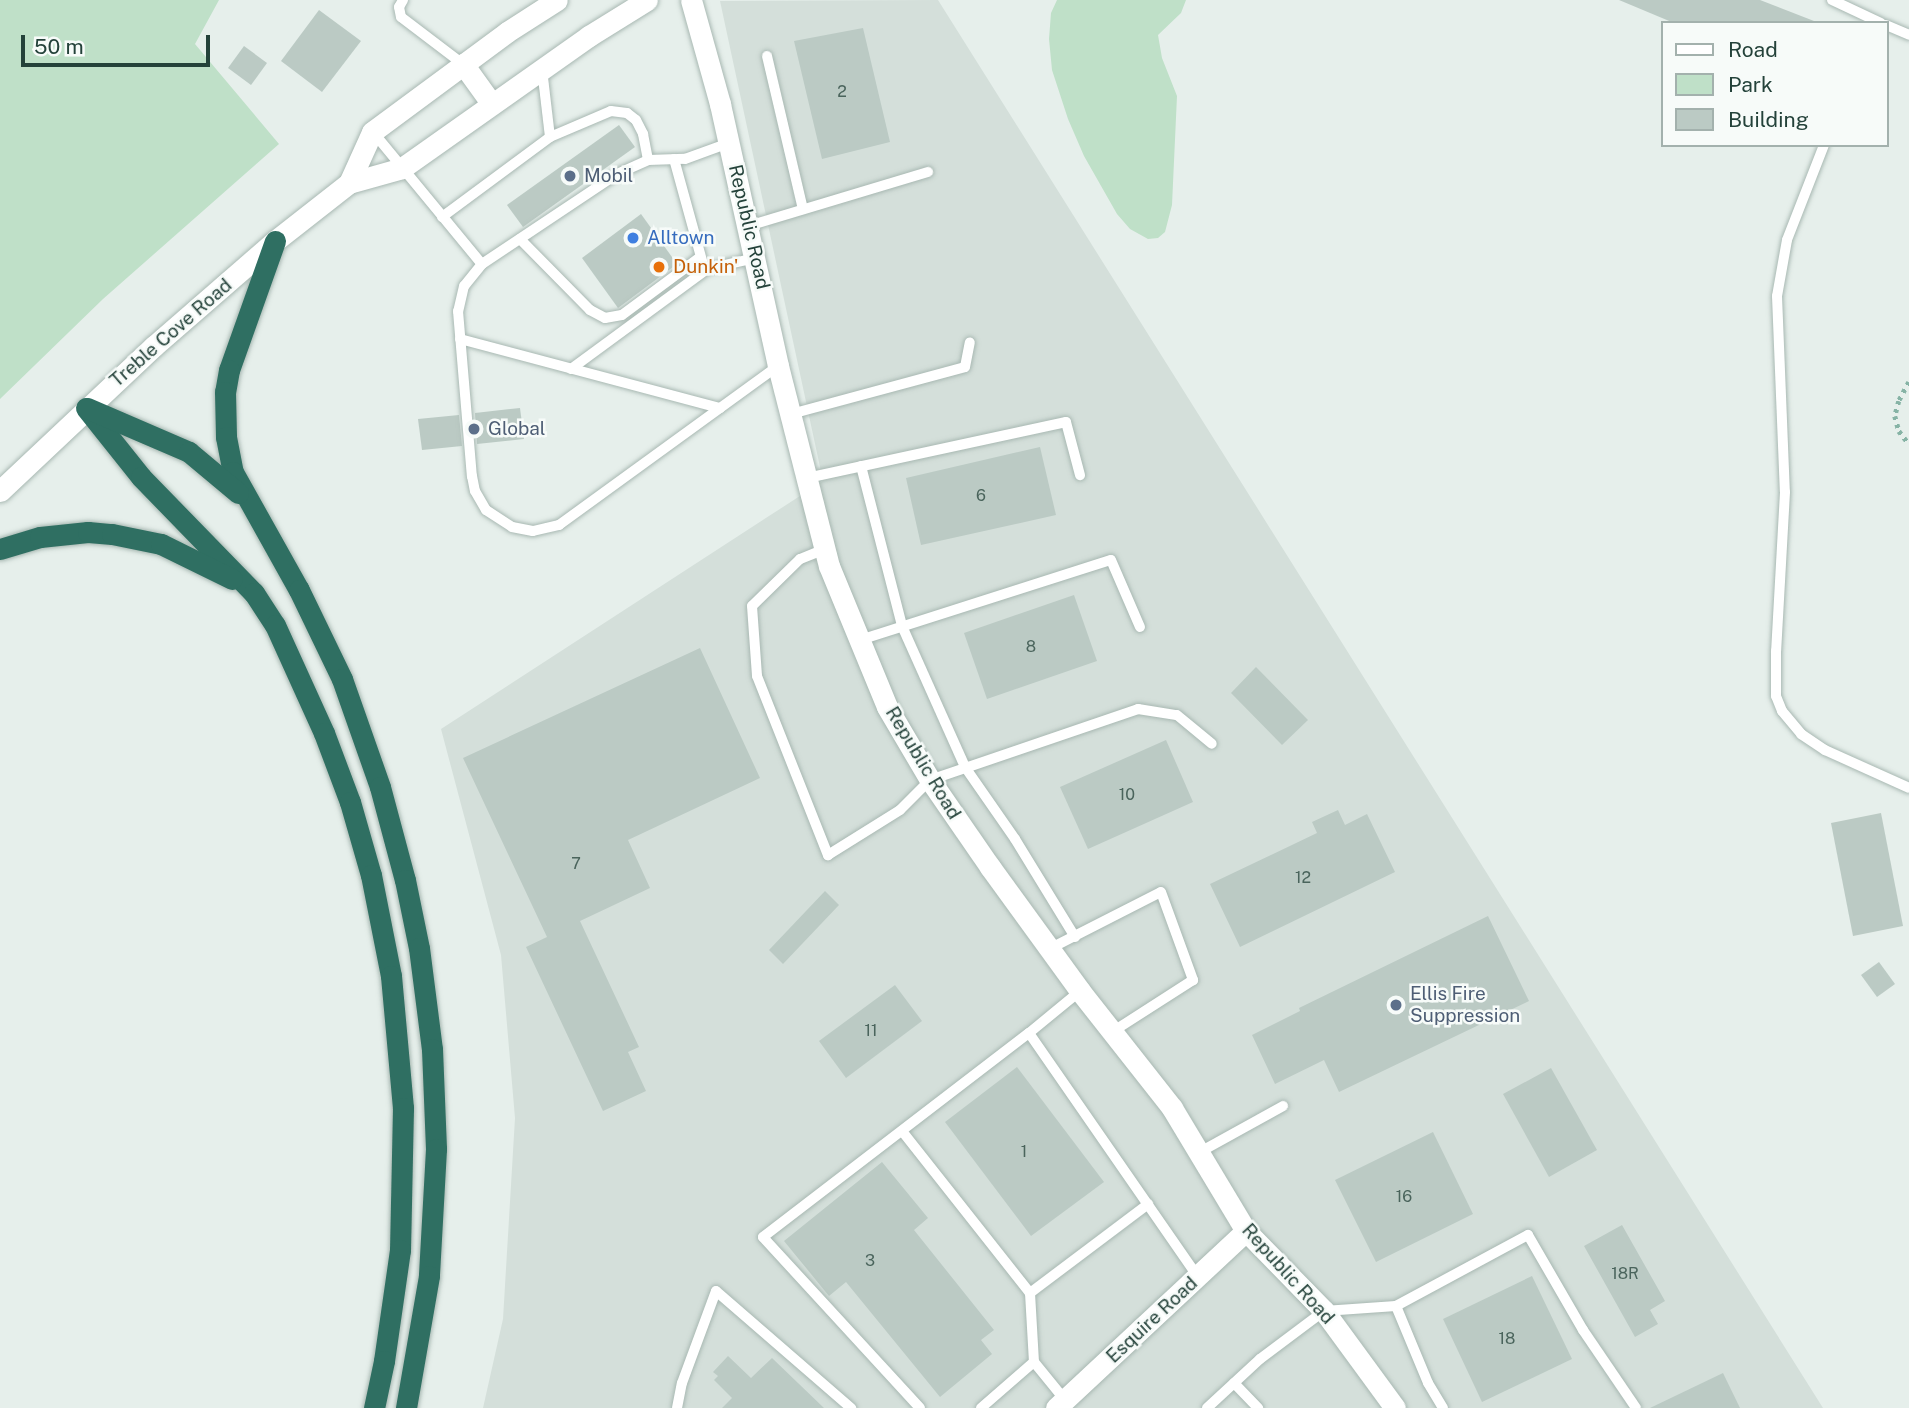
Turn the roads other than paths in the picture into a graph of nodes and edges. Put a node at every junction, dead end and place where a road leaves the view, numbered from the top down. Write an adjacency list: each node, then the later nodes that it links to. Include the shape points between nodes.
1 (403, 0): 10 (lane, via 401,18)
2 (557, 0): 10 (street, Treble Cove Road)
3 (647, 0): 11 (street, Treble Cove Road)
4 (691, 0): 15 (street, Republic Road)
5 (1832, 0): 6 (lane)
6 (1875, 21)
7 (1888, 26): 8 (lane)
8 (1909, 35)
9 (766, 56): 22 (lane)
10 (463, 64): 12 (street); 13 (street, Treble Cove Road)
11 (542, 69): 12 (street, Treble Cove Road); 14 (lane)
12 (491, 103): 19 (street, Treble Cove Road)
13 (372, 132): 19 (lane); 21 (street, Treble Cove Road)
14 (550, 137): 18 (lane, via 611,111 627,113 643,134); 23 (lane)
15 (729, 143): 17 (lane); 24 (street, Republic Road)
16 (1823, 147): 52 (lane, via 1787,240 1777,296 1785,492 1776,696 1801,734 1825,750)
17 (674, 159): 18 (lane); 27 (lane)
18 (648, 160): 25 (lane, via 617,174)
19 (402, 168): 21 (street, Treble Cove Road); 23 (lane)
20 (928, 172): 22 (lane)
21 (349, 183): 26 (street, Treble Cove Road)
22 (803, 209): 24 (lane)
23 (442, 216): 29 (lane)
24 (748, 226): 28 (street, Republic Road)
25 (520, 239): 27 (lane, via 590,310 605,318 622,316); 29 (lane)
26 (275, 242): 35 (street, Treble Cove Road); 42 (highway, via 233,355 225,393 229,454)
27 (701, 257): 30 (lane)
28 (755, 258): 30 (lane); 33 (street, Republic Road)
29 (482, 264): 31 (lane, via 460,298)
30 (707, 269): 34 (lane)
31 (460, 339): 34 (lane); 36 (lane, via 474,486 489,513 517,529 538,531 559,525)
32 (970, 342): 37 (lane, via 965,367)
33 (778, 366): 36 (lane); 37 (street, Republic Road)
34 (571, 369): 36 (lane)
35 (86, 408): 41 (street, Treble Cove Road); 42 (highway, via 189,453); 45 (highway, via 141,477)
36 (720, 408)
37 (791, 414): 40 (street, Republic Road)
38 (861, 466): 39 (lane, via 1066,422); 40 (lane); 46 (lane)
39 (1080, 475)
40 (807, 478): 44 (street, Republic Road)
41 (0, 491)
42 (249, 504): 71 (highway, via 299,590 342,679 380,786 419,948 432,1049 436,1149 429,1276)
43 (0, 549): 45 (highway, via 40,537 88,532 140,539 217,570)
44 (825, 550): 48 (street, Republic Road); 51 (lane, via 800,559 752,606 757,676 828,855 900,810)
45 (254, 593): 70 (highway, via 293,660 350,802 371,875 391,976 403,1108 403,1200 394,1296)
46 (902, 626): 47 (lane, via 1111,560); 48 (lane); 50 (lane)
47 (1140, 627)
48 (860, 640): 51 (street, Republic Road, via 887,707)
49 (1212, 744): 50 (lane, via 1177,715 1138,709)
50 (965, 767): 51 (lane); 53 (lane)
51 (930, 780): 54 (street, Republic Road)
52 (1909, 788)
53 (1075, 937): 54 (lane); 56 (lane, via 1161,892 1193,980)
54 (1051, 948): 55 (street, Republic Road)
55 (1080, 990): 56 (street, Republic Road); 57 (lane)
56 (1112, 1032): 60 (street, Republic Road)
57 (1029, 1033): 59 (lane); 61 (lane)
58 (1283, 1106): 60 (lane)
59 (902, 1131): 64 (lane); 74 (lane, via 763,1237)
60 (1200, 1152): 62 (street, Republic Road)
61 (1148, 1204): 63 (lane); 64 (lane)
62 (1246, 1231): 63 (street, Esquire Road); 66 (street, Republic Road)
63 (1198, 1277): 69 (street, Esquire Road)
64 (1030, 1293): 67 (lane)
65 (1396, 1306): 66 (lane); 79 (lane); 80 (lane, via 1528,1235 1583,1330)
66 (1324, 1311): 68 (lane); 78 (street, Republic Road)
67 (1034, 1362): 69 (lane); 75 (lane)
68 (1234, 1383): 76 (lane); 77 (lane)
69 (1060, 1404)
70 (374, 1408)
71 (406, 1408)
72 (677, 1408): 73 (lane, via 716,1291)
73 (851, 1408)
74 (920, 1408)
75 (981, 1408)
76 (1207, 1408)
77 (1258, 1408)
78 (1395, 1408)
79 (1443, 1408)
80 (1636, 1408)

